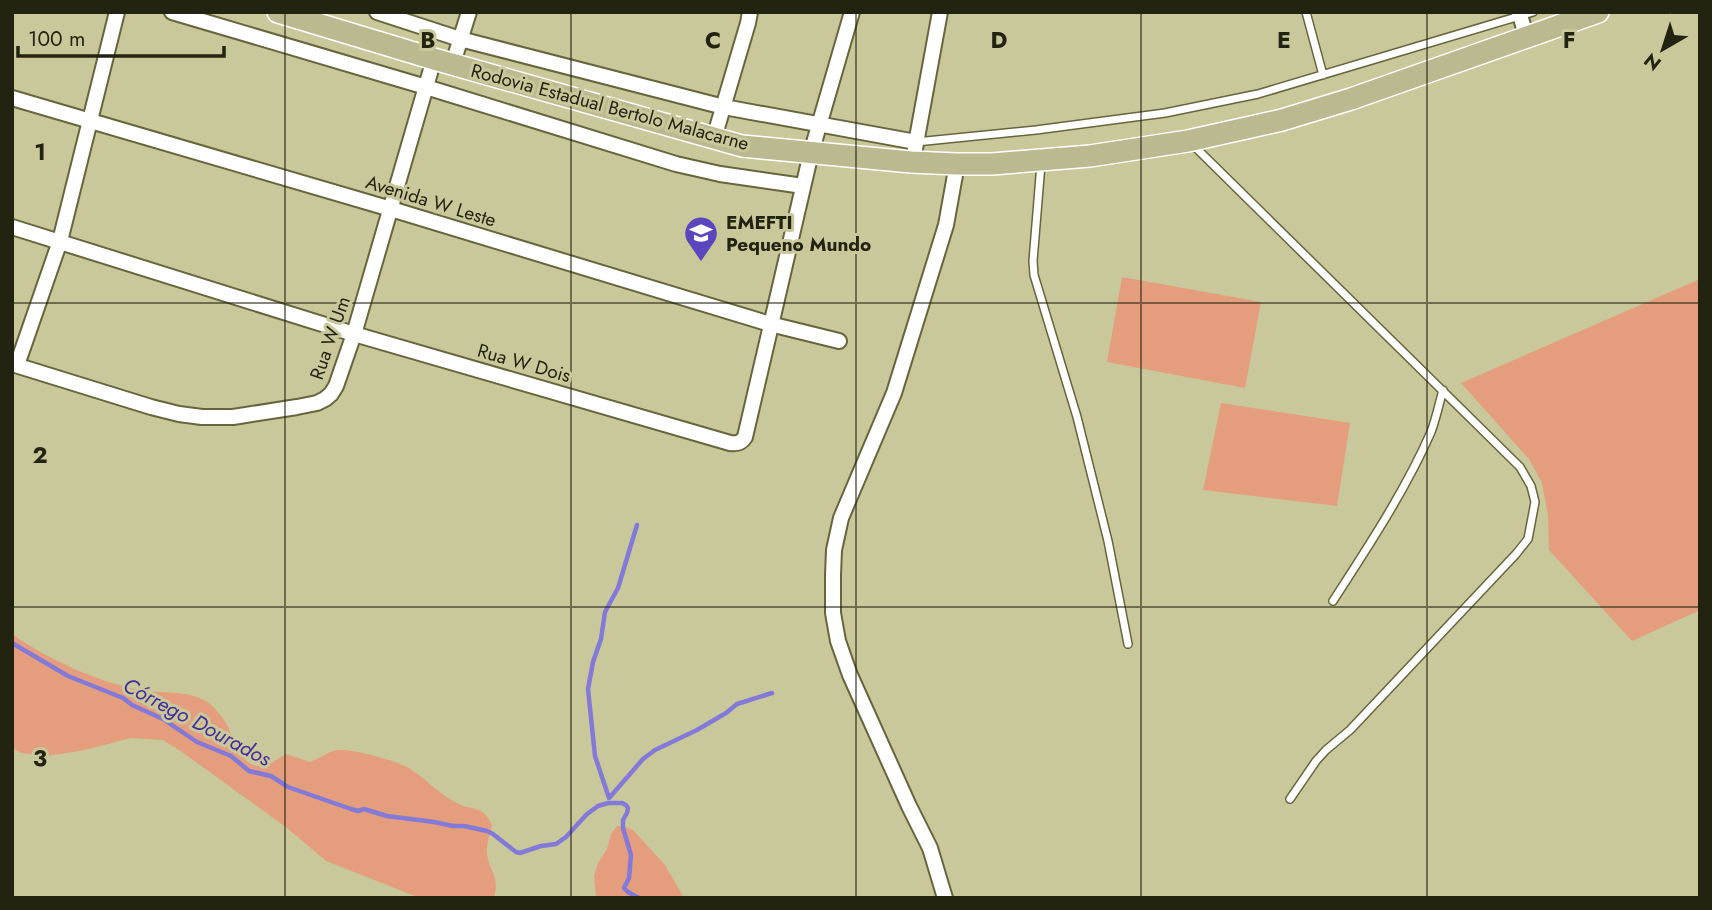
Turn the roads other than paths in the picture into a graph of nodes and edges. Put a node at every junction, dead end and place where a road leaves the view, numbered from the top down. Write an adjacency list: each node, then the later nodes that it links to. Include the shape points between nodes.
1 (117, 12): 19 (street)
2 (172, 12): 16 (street)
3 (278, 12): 14 (main road, Rodovia Estadual Bertolo Malacarne)
4 (377, 12): 13 (street)
5 (469, 12): 13 (street, Rua W Um)
6 (750, 12): 18 (street)
7 (852, 12): 20 (street, Rua W Dois)
8 (940, 12): 23 (street)
9 (1306, 12): 15 (lane)
10 (1598, 12): 12 (main road, Rodovia Estadual Bertolo Malacarne)
11 (1524, 14): 12 (street); 15 (lane)
12 (1527, 38): 22 (main road, Rodovia Estadual Bertolo Malacarne, via 1340,103)
13 (460, 39): 14 (street, Rua W Um); 18 (street)
14 (444, 61): 16 (street, Rua W Um); 21 (main road, Rodovia Estadual Bertolo Malacarne)
15 (1324, 75): 23 (lane, via 1165,113)
16 (426, 87): 27 (street, via 676,164); 28 (street, Rua W Um)
17 (12, 98): 19 (street, Avenida W Leste)
18 (724, 107): 20 (street); 21 (street)
19 (89, 122): 28 (street, Avenida W Leste); 30 (street)
20 (820, 123): 23 (street); 24 (street, Rua W Dois)
21 (714, 138): 24 (main road, Rodovia Estadual Bertolo Malacarne, via 742,146)
22 (1188, 141): 25 (main road, Rodovia Estadual Bertolo Malacarne); 35 (lane)
23 (914, 152): 24 (main road, Rodovia Estadual Bertolo Malacarne); 26 (main road, Rodovia Estadual Bertolo Malacarne)
24 (811, 153): 27 (street, Rua W Dois)
25 (1041, 160): 26 (main road, Rodovia Estadual Bertolo Malacarne); 37 (lane, via 1034,275 1080,430)
26 (957, 164): 39 (street, via 946,225 894,393 841,518 833,575 838,641 930,848)
27 (803, 186): 31 (street, Rua W Dois)
28 (391, 209): 31 (street, Avenida W Leste); 32 (street, Rua W Um)
29 (12, 227): 30 (street, Rua W Dois)
30 (60, 240): 32 (street, Rua W Dois); 34 (street)
31 (770, 324): 32 (street, Rua W Dois, via 745,437 737,444); 33 (street, Avenida W Leste)
32 (354, 334): 34 (street, Rua W Um, via 336,386 325,399 233,417 179,414)
33 (839, 341)
34 (15, 365)
35 (1443, 390): 36 (lane, via 1411,472); 38 (lane, via 1520,467 1531,486 1535,502 1528,538 1350,730 1326,750)
36 (1333, 601)
37 (1128, 644)
38 (1290, 799)
39 (945, 898)

